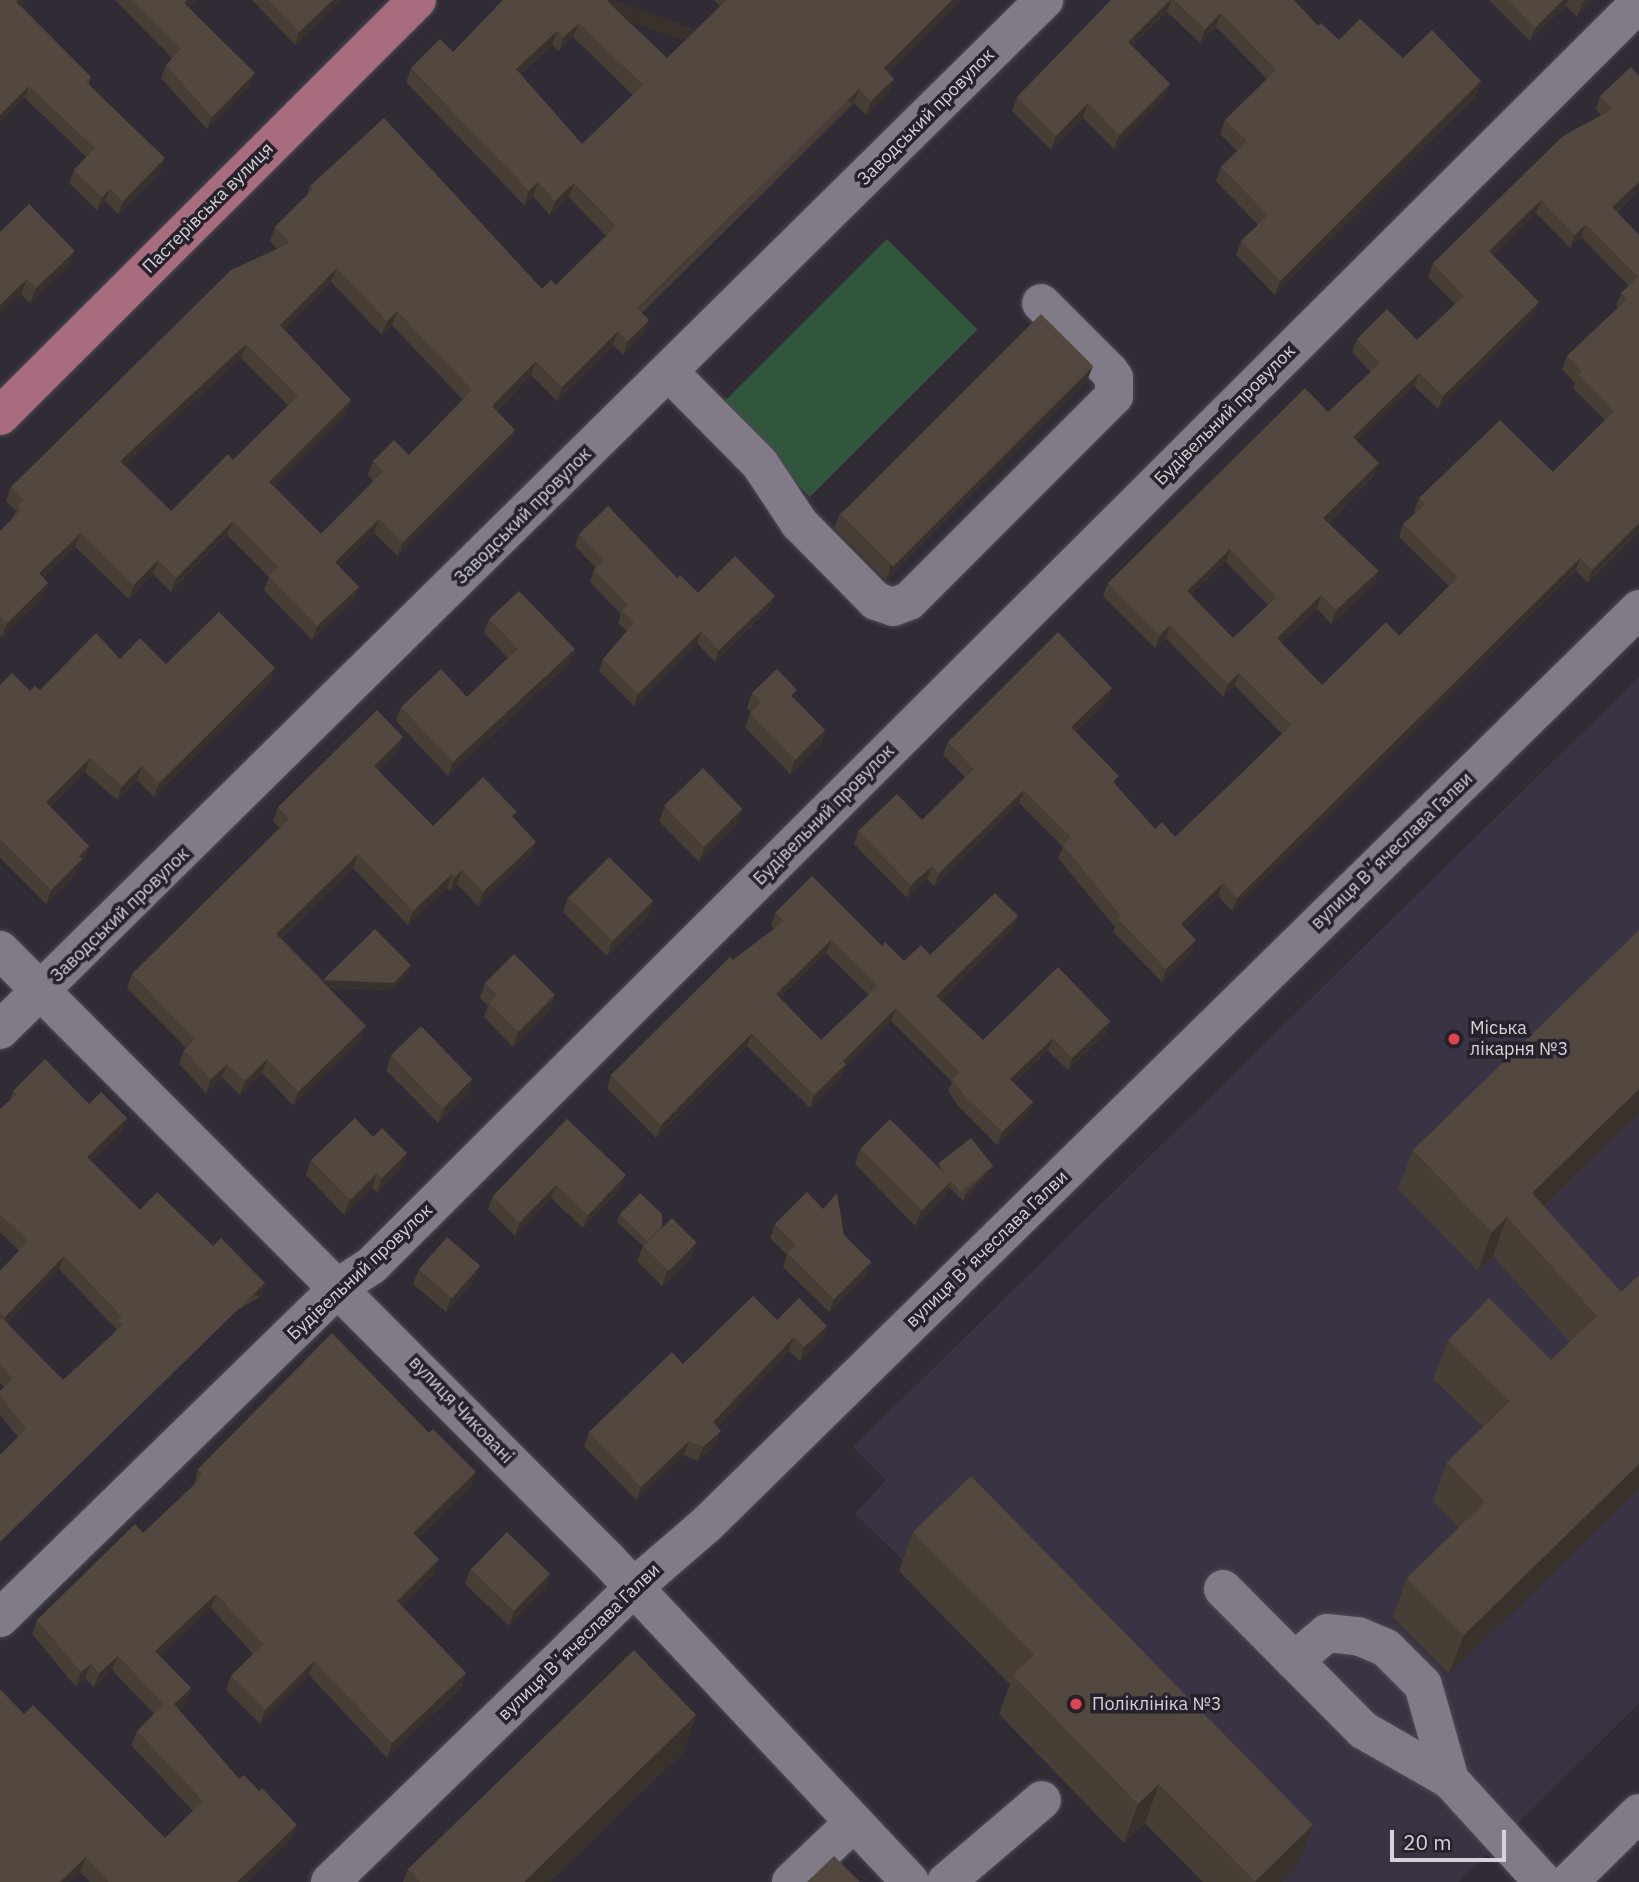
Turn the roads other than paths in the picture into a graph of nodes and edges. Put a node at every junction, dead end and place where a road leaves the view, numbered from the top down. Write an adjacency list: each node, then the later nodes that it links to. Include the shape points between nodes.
1 (417, 0): 6 (main road, Пастерівська вулиця)
2 (1044, 0): 5 (street, Заводський провулок)
3 (1639, 3): 11 (street, Будівельний провулок, via 371,1266)
4 (1041, 303): 5 (street, via 1109,371 1116,387 1114,396 909,601 893,607 877,601 799,523 760,464)
5 (668, 372): 9 (street, Заводський провулок)
6 (0, 416)
7 (1639, 609): 12 (street, вулиця Вʼячеслава Галви, via 707,1524)
8 (0, 950): 9 (street, вулиця Чиковані)
9 (40, 992): 10 (street, Заводський провулок); 11 (street, вулиця Чиковані)
10 (0, 1030)
11 (340, 1286): 12 (street, вулиця Чиковані); 14 (street, Будівельний провулок)
12 (634, 1587): 19 (street, вулиця Чиковані); 20 (street, вулиця Вʼячеслава Галви)
13 (1223, 1590): 15 (street)
14 (0, 1618)
15 (1294, 1661): 16 (street, via 1363,1730); 16 (street, via 1327,1633 1359,1636 1386,1648 1423,1685)
16 (1450, 1780): 24 (street)
17 (1042, 1800): 23 (street)
18 (1639, 1813): 25 (street)
19 (854, 1822): 21 (street); 22 (street, вулиця Чиковані)
20 (330, 1882)
21 (791, 1882)
22 (910, 1882)
23 (946, 1882)
24 (1544, 1882)
25 (1569, 1882)

